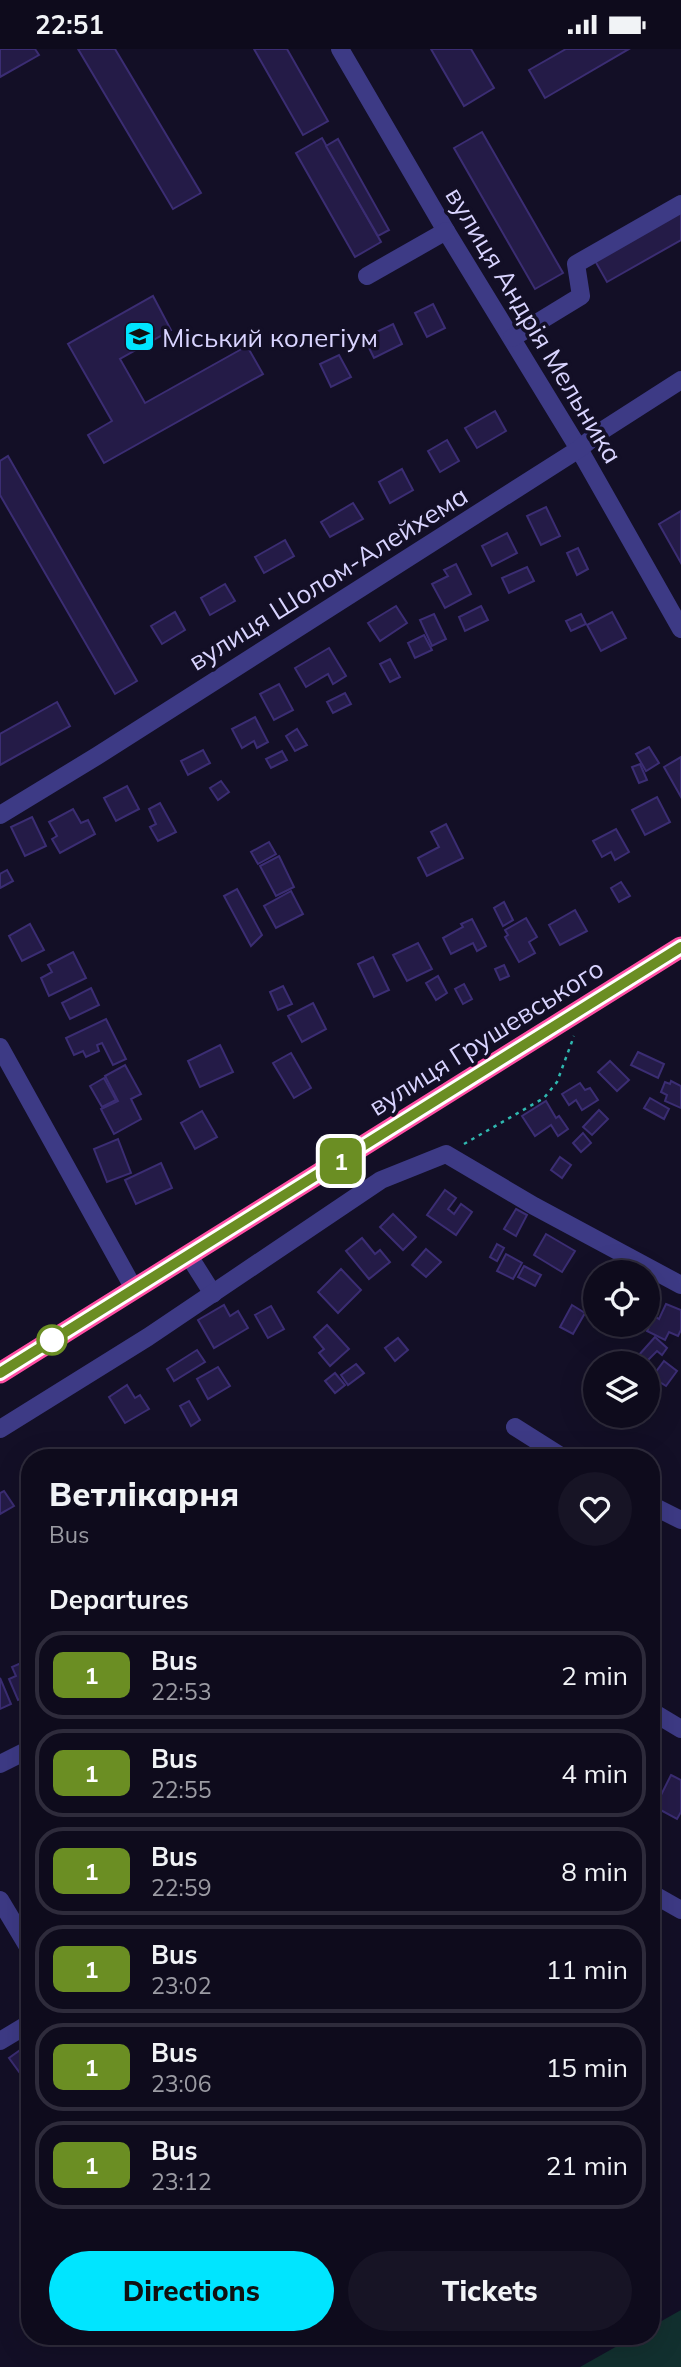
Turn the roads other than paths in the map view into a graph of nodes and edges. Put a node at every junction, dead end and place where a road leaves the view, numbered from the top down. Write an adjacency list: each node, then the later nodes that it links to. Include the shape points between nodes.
1 (340, 49): 3 (street, вулиця Андрія Мельника)
2 (681, 204): 5 (street, via 576,264 581,296)
3 (446, 231): 4 (street); 5 (street, вулиця Андрія Мельника)
4 (367, 276)
5 (512, 338): 7 (street, вулиця Андрія Мельника)
6 (681, 380): 7 (street, вулиця Шолом-Алейхема)
7 (579, 449): 8 (street, вулиця Андрія Мельника); 9 (street, вулиця Шолом-Алейхема)
8 (681, 629)
9 (0, 815)
10 (681, 947): 12 (highway, вулиця Грушевського)
11 (0, 1047): 14 (street)
12 (189, 1256): 14 (highway, вулиця Грушевського); 15 (street)
13 (681, 1285): 15 (street, via 446,1154 381,1180)
14 (134, 1289): 16 (highway, вулиця Грушевського)
15 (213, 1294): 18 (street)
16 (0, 1373)
17 (515, 1427): 19 (street)
18 (0, 1429)
19 (550, 1449)
20 (660, 1510): 21 (street)
21 (681, 1520)
22 (660, 1716): 23 (street)
23 (681, 1729)
24 (21, 1754): 25 (street)
25 (0, 1764)
26 (660, 1898): 28 (street)
27 (0, 1900): 29 (street)
28 (681, 1910)
29 (21, 1932)
30 (21, 2028): 31 (street)
31 (0, 2041)

